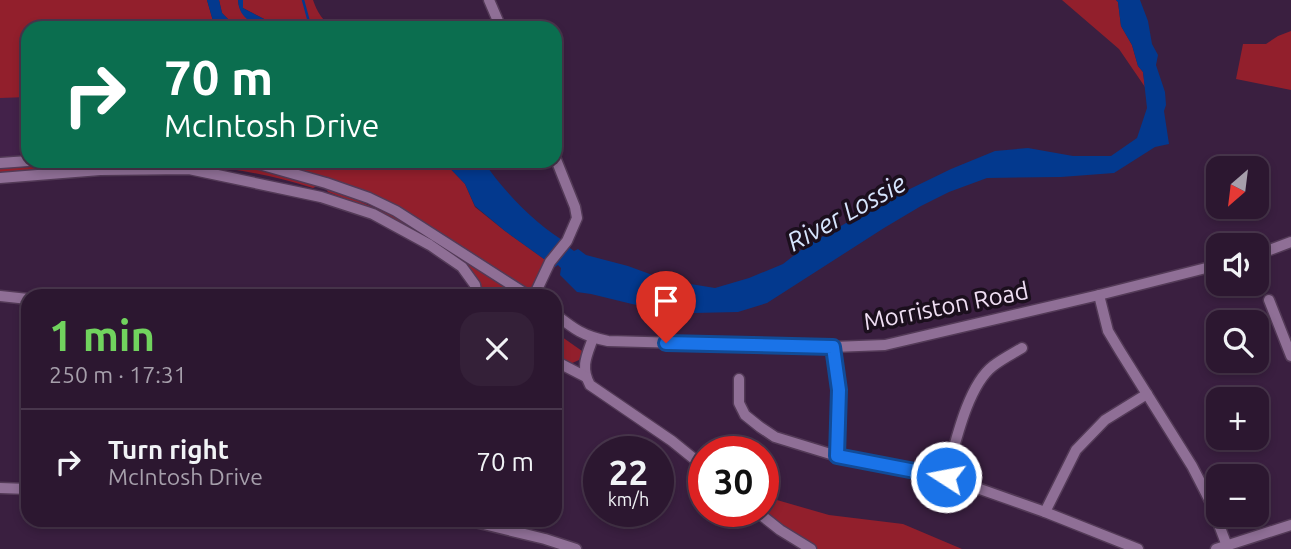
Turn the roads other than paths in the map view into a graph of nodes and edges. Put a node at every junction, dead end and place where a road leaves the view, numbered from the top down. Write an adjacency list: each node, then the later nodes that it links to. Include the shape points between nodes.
1 (489, 0): 2 (street)
2 (498, 21)
3 (21, 161): 4 (street)
4 (0, 163)
5 (76, 168): 9 (street)
6 (166, 168): 11 (street)
7 (274, 168): 10 (street)
8 (559, 168): 17 (street, via 577,218)
9 (0, 178)
10 (326, 183): 11 (street); 16 (street, via 397,211)
11 (321, 197): 15 (street, via 373,214 421,240 462,267)
12 (1291, 242): 13 (street)
13 (1269, 250)
14 (1206, 268): 18 (street, Morriston Road)
15 (474, 289)
16 (520, 289)
17 (535, 289)
18 (1099, 295): 24 (street, Morriston Road, via 885,345); 30 (street, via 1108,331)
19 (0, 296): 20 (street)
20 (21, 298)
21 (1269, 300): 26 (street)
22 (562, 319): 23 (street)
23 (593, 338): 24 (street, Morriston Road); 28 (street, via 584,368)
24 (833, 347): 32 (street, via 839,390)
25 (1022, 348): 33 (street, via 992,366 979,382)
26 (1289, 349)
27 (562, 365): 28 (street)
28 (586, 377): 31 (street, via 590,385)
29 (739, 379): 32 (street, via 739,403 760,427)
30 (1147, 394): 36 (street, via 1105,420 1076,450); 40 (street, via 1210,501)
31 (688, 454)
32 (837, 456): 33 (street)
33 (946, 477): 36 (street)
34 (0, 488): 35 (street)
35 (21, 489)
36 (1045, 512): 43 (street)
37 (1291, 525): 40 (street)
38 (496, 527): 41 (street)
39 (776, 527): 42 (street)
40 (1221, 547)
41 (576, 549)
42 (811, 549)
43 (1138, 549)

